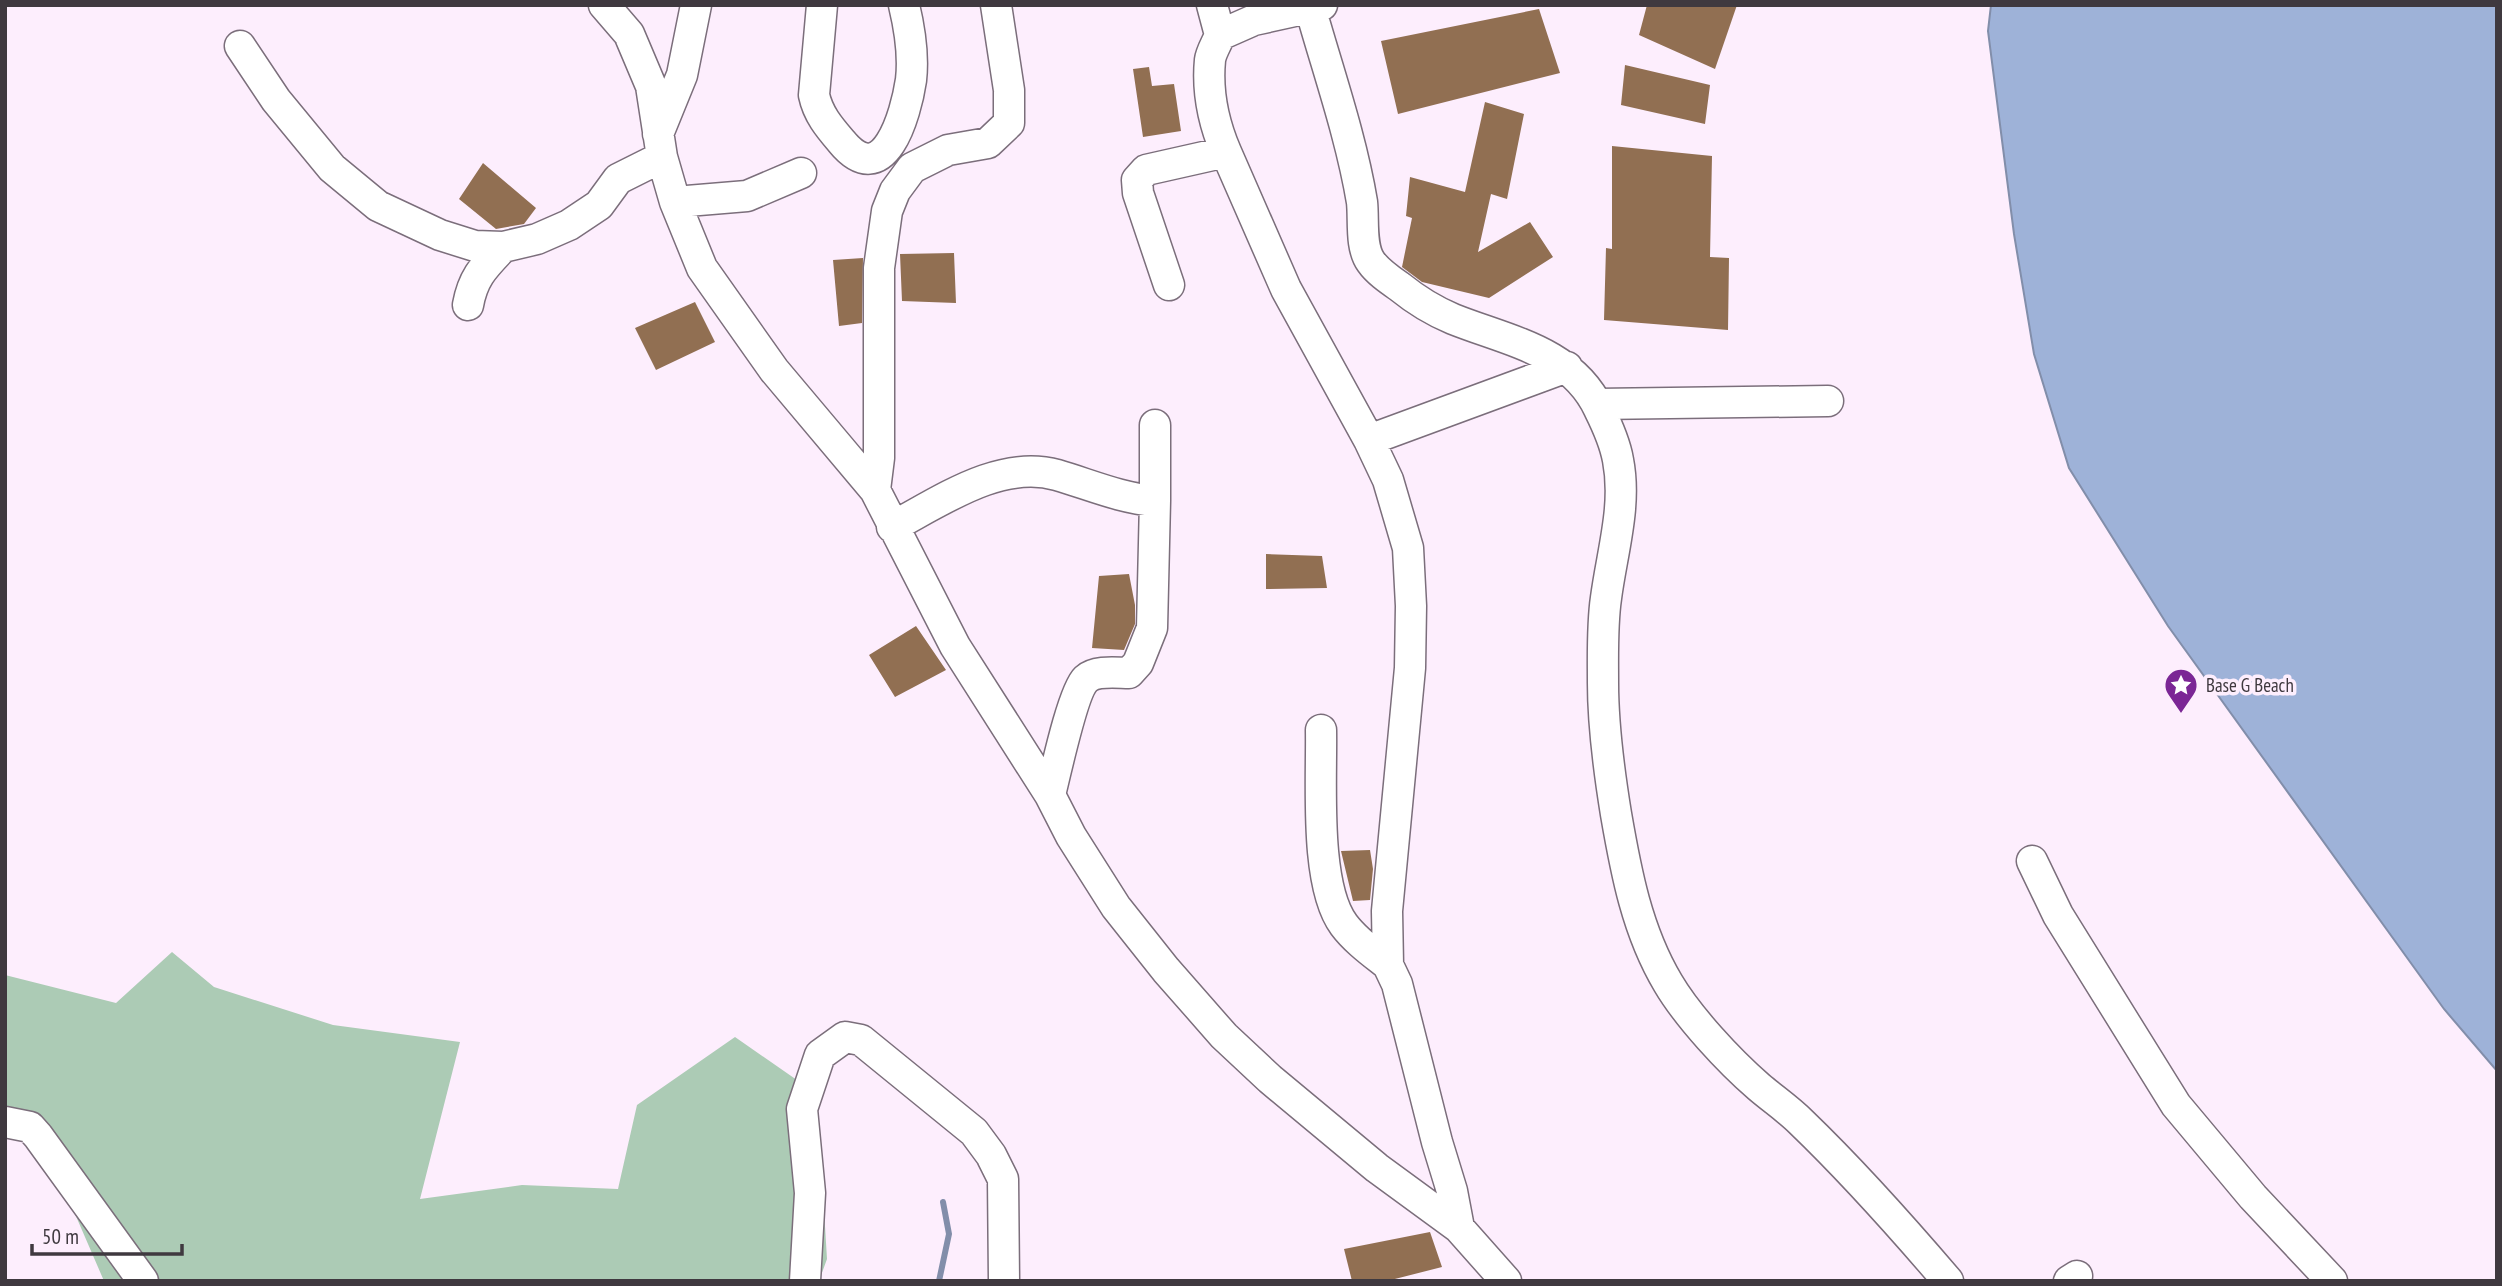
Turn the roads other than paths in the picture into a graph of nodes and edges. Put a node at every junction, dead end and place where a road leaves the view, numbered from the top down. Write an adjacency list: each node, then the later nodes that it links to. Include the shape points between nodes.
1 (604, 5): 10 (street, via 629,34 651,86)
2 (696, 5): 10 (street, via 682,75)
3 (822, 5): 4 (street, via 814,95 817,109 850,152 867,159 889,149 911,81 912,38)
4 (904, 5)
5 (996, 5): 22 (street, via 1009,90 1009,123 988,143 948,150 912,168 887,211 879,268)
6 (1212, 5): 8 (street)
7 (1316, 6): 8 (street, via 1254,20); 17 (street, via 1362,202 1367,258 1421,303)
8 (1220, 35): 11 (street, via 1210,58 1210,90)
9 (240, 46): 14 (street, via 276,100 332,168 378,206 452,239)
10 (660, 146): 13 (street); 14 (street, via 618,178 599,205 569,225)
11 (1226, 152): 15 (street, via 1146,170 1137,180); 21 (street, via 1286,289)
12 (801, 173): 13 (street, via 747,196)
13 (675, 202): 22 (street, via 702,268 736,319)
14 (503, 247): 16 (street, via 471,285)
15 (1169, 285)
16 (468, 304)
17 (1567, 367): 19 (street, via 1583,381); 21 (street)
18 (1828, 401): 19 (street)
19 (1597, 404): 35 (street, via 1618,458 1621,486 1618,536 1605,601 1606,727 1629,884 1655,960 1670,987 1713,1040 1870,1191)
20 (1156, 425): 23 (street)
21 (1368, 440): 28 (street, via 1388,480 1408,548 1411,606 1410,668 1387,911)
22 (875, 490): 24 (street)
23 (1155, 501): 24 (street, via 1132,499 1055,475 1015,473 962,490); 26 (street, via 1152,628 1129,673 1095,674 1086,679)
24 (892, 527): 26 (street, via 956,646)
25 (1321, 730): 28 (street, via 1328,895 1343,924)
26 (1050, 795): 30 (street, via 1116,907 1224,1036 1377,1168)
27 (2032, 861): 36 (street, via 2058,915 2176,1105)
28 (1388, 965): 30 (street, via 1397,984)
29 (13, 1123): 31 (street, via 30,1127 38,1136)
30 (1459, 1228): 34 (street)
31 (143, 1281)
32 (805, 1281): 33 (street, via 810,1194 802,1109 820,1055 845,1037 861,1040 974,1132 991,1155 1003,1179)
33 (1004, 1281)
34 (1506, 1281)
35 (1948, 1281)
36 (2332, 1281)

